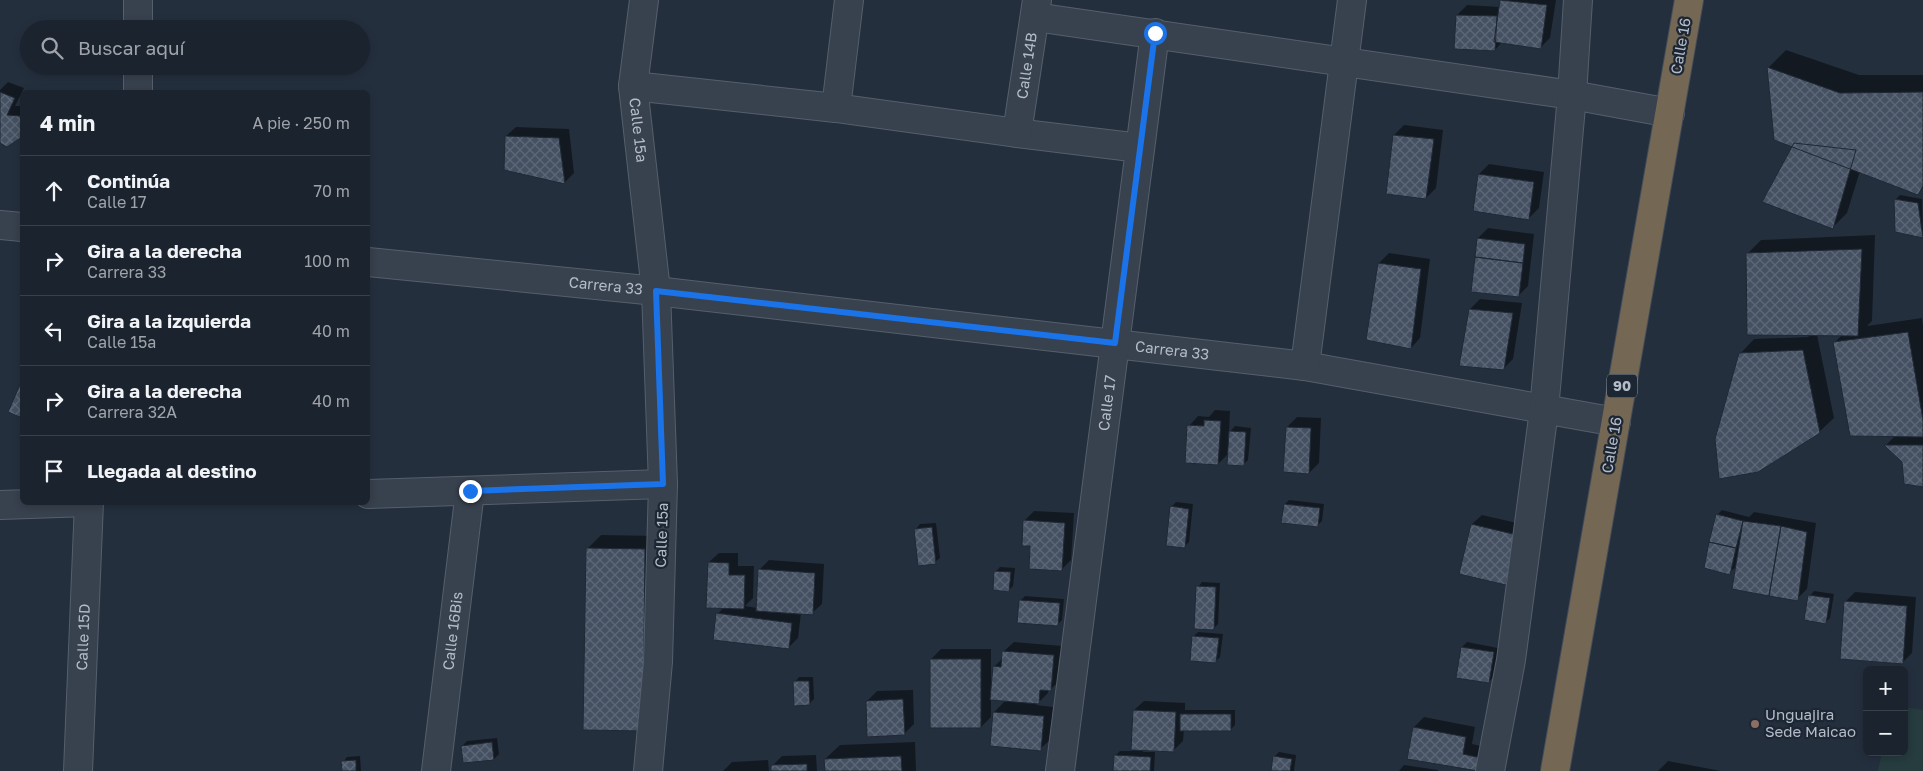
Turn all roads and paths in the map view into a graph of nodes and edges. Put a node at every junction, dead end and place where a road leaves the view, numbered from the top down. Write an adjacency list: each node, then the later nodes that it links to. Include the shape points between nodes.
1 (138, 0): 8 (street)
2 (644, 0): 12 (street, Calle 15a)
3 (849, 0): 15 (street)
4 (1352, 0): 10 (street)
5 (1578, 0): 14 (street)
6 (1689, 0): 16 (highway, Calle 16 / 90)
7 (1036, 8): 9 (street); 17 (street, Calle 14B)
8 (138, 20)
9 (1155, 33): 10 (street); 18 (street, Calle 17)
10 (1344, 62): 14 (street); 24 (street)
11 (138, 75): 13 (street)
12 (633, 86): 15 (street); 22 (street, Calle 15a)
13 (138, 90)
14 (1572, 95): 16 (street); 25 (street)
15 (836, 108): 17 (street)
16 (1670, 113): 26 (highway, Calle 16 / 90)
17 (1018, 133): 18 (street)
18 (1140, 148): 23 (street, Calle 17)
19 (0, 225): 20 (street)
20 (20, 227)
21 (370, 262): 22 (street, Carrera 33)
22 (656, 291): 23 (street, Carrera 33); 27 (street, Calle 15a)
23 (1115, 343): 24 (street, Carrera 33); 36 (street, Calle 17)
24 (1305, 366): 25 (street, Carrera 33)
25 (1544, 410): 26 (street, Carrera 33); 37 (street, via 1511,660)
26 (1616, 422): 38 (highway, Calle 16 / 90)
27 (663, 484): 28 (street); 35 (street, Calle 15a, via 658,662)
28 (470, 491): 29 (street); 34 (street, Calle 16Bis)
29 (370, 494)
30 (20, 504): 31 (street)
31 (0, 505)
32 (89, 505): 33 (street, Calle 15D)
33 (78, 771)
34 (436, 771)
35 (648, 771)
36 (1060, 771)
37 (1490, 771)
38 (1555, 771)

